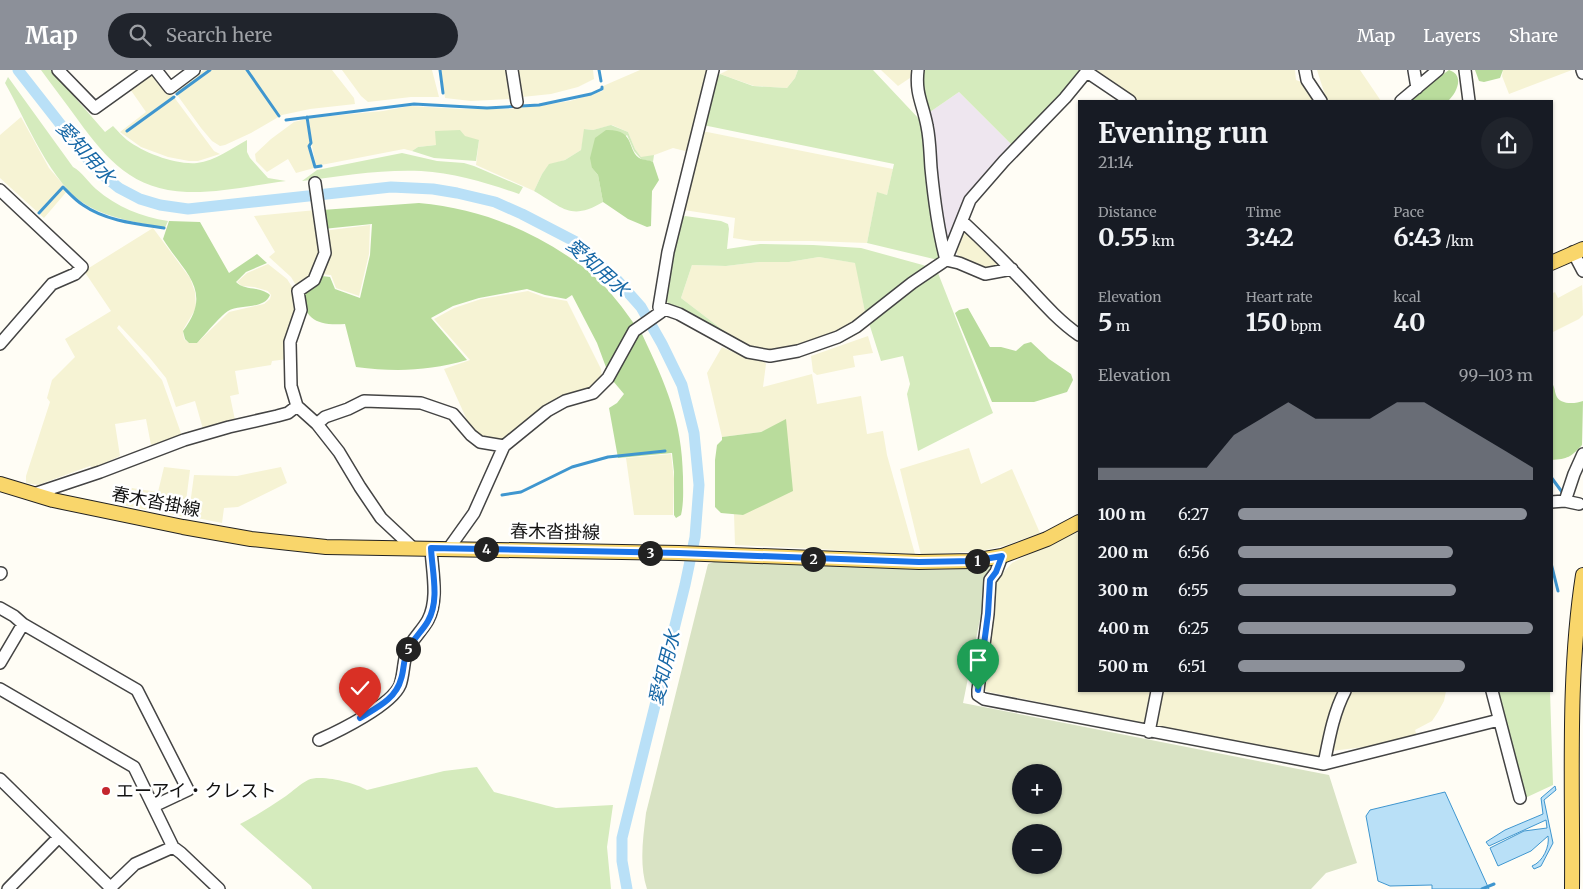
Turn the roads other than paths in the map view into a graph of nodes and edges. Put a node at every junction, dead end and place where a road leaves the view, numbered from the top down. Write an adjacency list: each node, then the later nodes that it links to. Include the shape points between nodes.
1 (58, 70): 2 (street, via 95,108)
2 (148, 70)
3 (156, 70): 4 (street, via 170,88)
4 (194, 70)
5 (512, 70): 18 (street)
6 (713, 70): 23 (street, via 668,252 659,307 679,314 748,352 770,356 798,351 838,337)
7 (918, 70): 23 (street, via 918,93 927,126 940,238)
8 (1305, 70): 15 (street, via 1307,80)
9 (1414, 70): 13 (street)
10 (1438, 70): 13 (street)
11 (1465, 70): 17 (street)
12 (1088, 71): 14 (street); 21 (street, via 970,200)
13 (1417, 88): 16 (street)
14 (1129, 100)
15 (1320, 100)
16 (1402, 100)
17 (1469, 100)
18 (517, 102)
19 (315, 183): 30 (street, via 325,253 314,280 298,291 301,310 290,342 291,386)
20 (0, 190): 29 (street, via 82,267 75,274 52,284)
21 (962, 221): 23 (street); 25 (street)
22 (1578, 251): 24 (main road); 26 (street)
23 (946, 260): 25 (street, via 985,274)
24 (1553, 262)
25 (1012, 269): 28 (street, via 1067,327)
26 (1583, 271)
27 (662, 312): 32 (street, via 634,331 608,378 593,393 565,401 547,411)
28 (1078, 334)
29 (0, 344)
30 (298, 406): 31 (street); 35 (street, via 283,414 175,443)
31 (317, 424): 32 (street, via 325,417 364,400 421,403 453,414 480,442); 40 (street, via 382,518)
32 (504, 446): 42 (street, via 474,513)
33 (1583, 454): 36 (street)
34 (0, 484): 35 (main road, 春木沓掛線)
35 (34, 494): 40 (main road, 春木沓掛線, via 107,512 251,538 326,546)
36 (1565, 501): 37 (street); 38 (street)
37 (1553, 502)
38 (1579, 504)
39 (1078, 523): 43 (main road, 春木沓掛線, via 1047,539)
40 (412, 548): 41 (main road, 春木沓掛線)
41 (431, 548): 42 (main road, 春木沓掛線); 54 (street, via 434,603 428,622 406,653 399,686 376,708)
42 (449, 548): 43 (main road, 春木沓掛線, via 919,562 973,561)
43 (1002, 556): 53 (street, via 990,580 978,695 984,699)
44 (1583, 575): 64 (main road, via 1573,677)
45 (0, 608): 46 (street)
46 (23, 624): 47 (street); 58 (street, via 137,690 188,790)
47 (0, 663)
48 (0, 689): 58 (street, via 134,767)
49 (1156, 692): 53 (street)
50 (1344, 692): 55 (street, via 1334,719)
51 (1492, 692): 52 (street)
52 (1499, 720): 55 (street); 57 (street)
53 (1149, 732): 55 (street)
54 (319, 740)
55 (1324, 764)
56 (0, 779): 59 (street)
57 (1520, 798)
58 (154, 806): 60 (street)
59 (58, 838): 61 (street); 62 (street)
60 (173, 847): 62 (street, via 135,864); 63 (street)
61 (8, 889)
62 (110, 889)
63 (219, 889)
64 (1572, 889)

